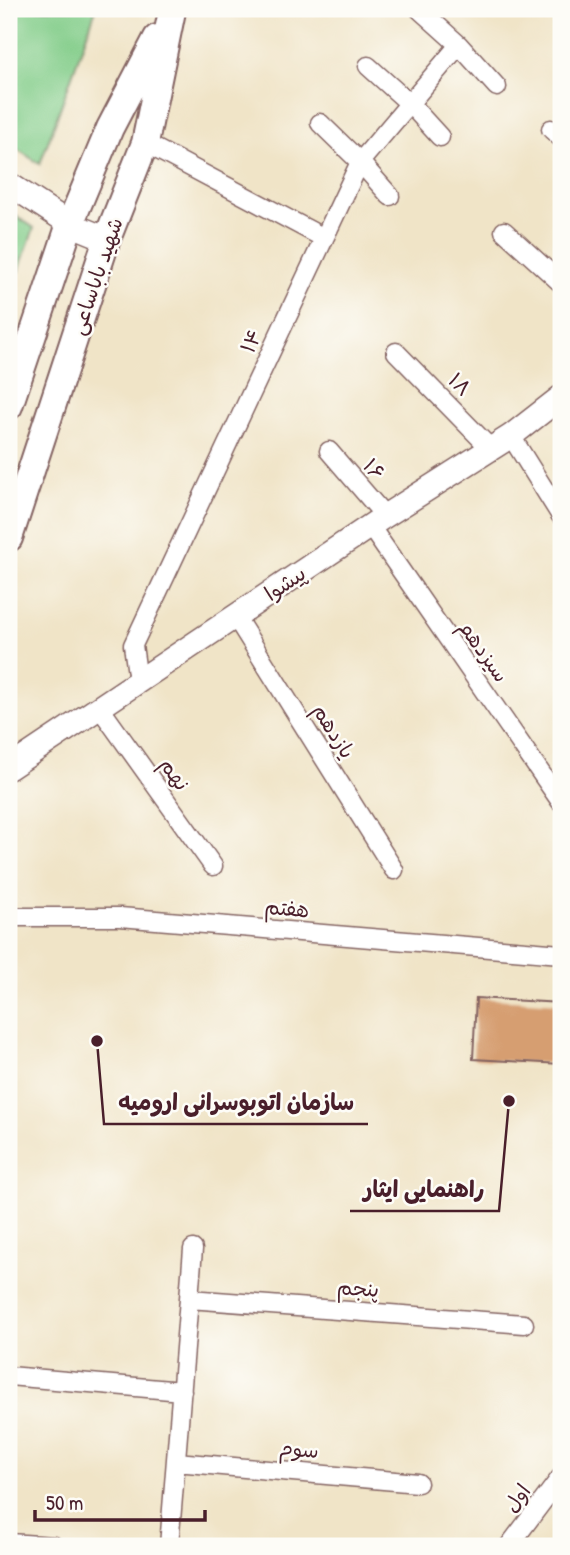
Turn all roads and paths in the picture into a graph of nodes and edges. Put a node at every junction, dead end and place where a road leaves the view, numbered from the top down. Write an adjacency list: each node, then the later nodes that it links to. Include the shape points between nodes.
1 (419, 9): 3 (street)
2 (173, 10): 9 (main road, شهید باباساعی); 13 (main road, شهید باباساعی, via 110,128)
3 (459, 45): 5 (street); 6 (street, ۱۴)
4 (368, 66): 6 (street)
5 (497, 88)
6 (408, 103): 8 (street); 10 (street, ۱۴)
7 (320, 123): 10 (street)
8 (440, 137)
9 (145, 143): 15 (street); 16 (main road, شهید باباساعی)
10 (360, 163): 12 (street); 15 (street, ۱۴)
11 (9, 184): 13 (street)
12 (390, 196)
13 (70, 224): 16 (street); 20 (main road, شهید باباساعی)
14 (504, 231): 17 (street)
15 (324, 238): 28 (street, ۱۴, via 133,645)
16 (107, 239): 26 (main road, شهید باباساعی)
17 (561, 283)
18 (396, 352): 22 (street, ۱۸)
19 (561, 397): 21 (street, پیشوا)
20 (9, 406)
21 (511, 436): 22 (street, پیشوا); 24 (street)
22 (491, 449): 25 (street, پیشوا)
23 (329, 451): 25 (street, ۱۶)
24 (561, 516)
25 (378, 521): 27 (street, پیشوا); 31 (street, سیزدهم)
26 (9, 538)
27 (235, 616): 28 (street, پیشوا); 33 (street, یازدهم)
28 (138, 681): 29 (street, پیشوا)
29 (100, 708): 30 (street, پیشوا); 32 (street, نهم)
30 (9, 768)
31 (561, 802)
32 (213, 866)
33 (394, 870)
34 (9, 917): 35 (street, هفتم, via 120,916)
35 (561, 954)
36 (193, 1249): 37 (street)
37 (189, 1299): 38 (street, پنجم); 40 (street)
38 (524, 1324)
39 (9, 1376): 40 (street)
40 (181, 1391): 41 (street)
41 (176, 1462): 43 (street, سوم); 46 (street)
42 (561, 1477): 47 (street, اول)
43 (418, 1483)
44 (9, 1543): 45 (street)
45 (54, 1546)
46 (169, 1546)
47 (509, 1546)

